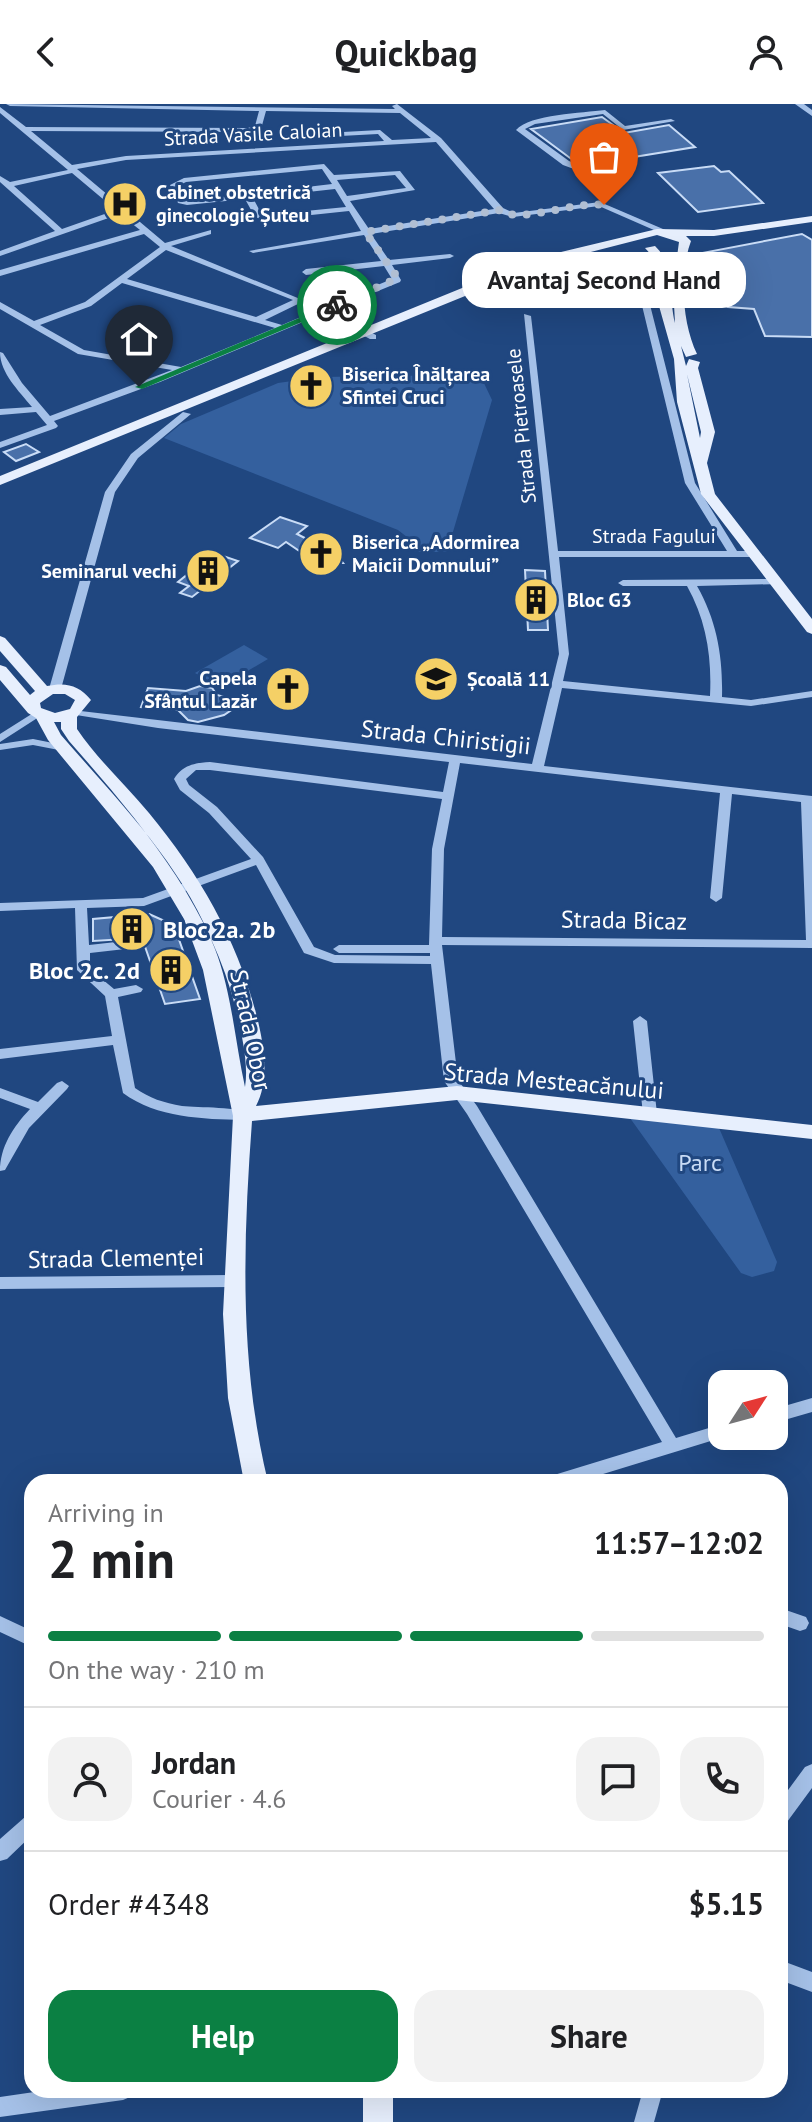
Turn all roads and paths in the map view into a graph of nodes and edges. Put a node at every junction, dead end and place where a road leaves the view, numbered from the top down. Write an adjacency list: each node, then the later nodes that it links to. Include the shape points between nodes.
1 (10, 104): 5 (street)
2 (394, 104): 6 (street)
3 (799, 104): 7 (street)
4 (0, 109): 9 (street)
5 (263, 109): 6 (street); 9 (street, via 258,127 248,130)
6 (402, 111): 11 (street)
7 (812, 114)
8 (671, 121): 14 (street, via 623,128 605,112 533,122 520,130 566,163)
9 (24, 129): 13 (street)
10 (287, 137): 12 (street, via 380,132)
11 (438, 140): 12 (street, Strada Vasile Caloian); 21 (street)
12 (390, 143): 13 (street, Strada Vasile Caloian, via 138,157)
13 (71, 169): 17 (street, Strada Vasile Caloian); 22 (street)
14 (590, 173)
15 (0, 178): 17 (street)
16 (334, 182): 18 (street); 18 (street, via 321,165 174,181 184,203); 19 (street); 19 (street, via 397,173 411,190)
17 (8, 185): 26 (street)
18 (248, 196): 20 (street, via 264,218)
19 (344, 199): 20 (street)
20 (350, 209): 28 (street)
21 (500, 210): 24 (street, via 513,215 600,204); 28 (street)
22 (120, 211): 25 (street); 26 (street)
23 (812, 221): 29 (main road); 31 (main road)
24 (638, 223): 29 (street); 30 (street)
25 (144, 231): 32 (street); 38 (street)
26 (61, 232): 34 (street)
27 (208, 232): 32 (street)
28 (365, 232): 33 (street); 36 (street)
29 (668, 233): 30 (main road); 31 (main road, via 682,238)
30 (646, 242): 31 (main road, via 668,250); 49 (main road, via 662,259); 50 (main road, via 540,261)
31 (683, 245): 52 (main road, via 680,307)
32 (164, 246): 39 (street); 41 (street)
33 (253, 251)
34 (0, 254)
35 (450, 256): 36 (street)
36 (386, 263): 37 (street); 43 (street, via 397,280)
37 (306, 272)
38 (0, 273)
39 (122, 280): 45 (street); 46 (street, via 77,309)
40 (642, 289): 48 (street)
41 (300, 300): 43 (street); 45 (street)
42 (0, 305): 46 (street)
43 (322, 310): 47 (street); 50 (street)
44 (527, 316): 61 (street, Strada Pietroasele)
45 (259, 319): 47 (street)
46 (34, 324): 53 (street, via 92,355)
47 (281, 327): 53 (street)
48 (652, 328): 49 (street); 62 (street, via 690,483)
49 (669, 328): 52 (main road)
50 (368, 334): 56 (main road); 59 (main road)
51 (0, 355): 54 (street)
52 (685, 358): 63 (main road, via 708,432 702,472 708,494)
53 (180, 369): 57 (street)
54 (38, 409): 55 (street); 57 (street)
55 (0, 412)
56 (186, 414): 60 (main road); 71 (street, via 134,456 110,492)
57 (48, 420): 58 (street, via 51,429)
58 (0, 445)
59 (0, 481)
60 (0, 489)
61 (554, 554): 62 (street, Strada Fagului); 70 (street, Strada Pietroasele, via 564,654)
62 (734, 554): 63 (street, Strada Fagului)
63 (754, 554): 64 (main road)
64 (775, 582): 66 (street); 67 (main road)
65 (623, 583): 66 (street)
66 (691, 584): 73 (street, via 705,608 718,667)
67 (812, 629)
68 (0, 641): 71 (main road)
69 (0, 670): 74 (main road, Strada Obor)
70 (559, 684): 73 (street); 80 (street, Strada Pietroasele)
71 (50, 690): 74 (main road, via 35,698); 75 (main road, Strada Obor, via 68,689 81,696 83,704)
72 (812, 694): 73 (street, via 751,703)
73 (716, 699)
74 (38, 712): 75 (main road); 76 (street); 78 (main road, Strada Obor)
75 (72, 714): 79 (street, Strada Chiristigii); 85 (main road, Strada Obor, via 69,729)
76 (0, 739)
77 (0, 747): 78 (street, via 33,742)
78 (64, 748): 85 (main road, Strada Obor)
79 (455, 761): 80 (street, Strada Chiristigii); 82 (street)
80 (537, 769): 81 (street, Strada Chiristigii)
81 (726, 790): 83 (street, Strada Chiristigii); 86 (street)
82 (447, 796): 84 (street, via 210,766 183,772 184,787); 92 (street, via 438,849)
83 (809, 800): 89 (street)
84 (259, 860): 85 (street); 92 (street, via 305,946 319,954 334,959)
85 (187, 888): 87 (street, via 144,902); 103 (main road, Strada Obor, via 218,989 233,1087)
86 (716, 898)
87 (81, 906): 88 (street); 91 (street)
88 (0, 907)
89 (812, 943): 92 (street, Strada Bicaz)
90 (134, 944): 91 (street)
91 (83, 950): 94 (street, via 84,970)
92 (436, 950): 99 (street, via 451,1081)
93 (136, 989): 94 (street)
94 (111, 994): 96 (street)
95 (640, 1021): 102 (street)
96 (119, 1040): 97 (street); 103 (street, via 124,1082 137,1098 199,1114)
97 (0, 1054)
98 (62, 1086): 101 (street)
99 (457, 1093): 102 (main road, Strada Mesteacănului); 103 (main road, Strada Mesteacănului); 111 (street)
100 (6, 1095): 101 (street)
101 (38, 1107): 105 (street)
102 (650, 1114): 104 (main road, Strada Mesteacănului)
103 (243, 1115): 106 (main road, Strada Obor)
104 (812, 1132)
105 (0, 1166)
106 (232, 1281): 107 (street, Strada Clemenței); 112 (main road, Strada Obor, via 238,1398)
107 (0, 1283)
108 (812, 1405): 109 (street)
109 (788, 1412)
110 (708, 1435): 111 (street)
111 (672, 1445): 113 (street)
112 (254, 1474)
113 (580, 1474)
114 (788, 1619): 115 (street)
115 (800, 1623)
116 (0, 1624): 117 (street)
117 (24, 1635)
118 (812, 1773): 119 (street)
119 (788, 1805)
120 (24, 1830): 121 (street)
121 (0, 1852)
122 (788, 1973): 123 (street)
123 (812, 1982)
124 (65, 2098): 127 (street)
125 (378, 2098): 128 (main road)
126 (651, 2098): 129 (street)
127 (0, 2107)
128 (378, 2122)
129 (644, 2122)

